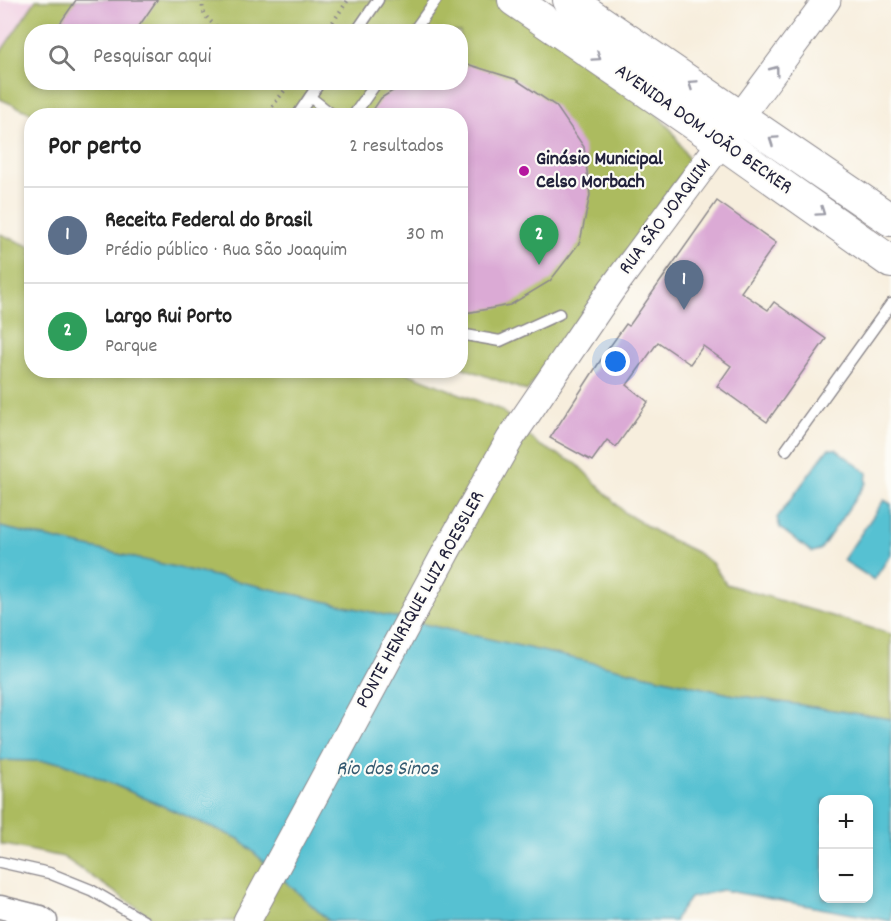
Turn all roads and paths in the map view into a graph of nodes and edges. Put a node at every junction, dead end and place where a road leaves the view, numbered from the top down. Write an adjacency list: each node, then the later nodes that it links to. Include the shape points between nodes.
1 (203, 0): 8 (path, via 202,8)
2 (348, 0): 9 (path)
3 (378, 0): 10 (lane)
4 (436, 0): 11 (lane)
5 (514, 0): 12 (main road, AVENIDA DOM JOÃO BECKER)
6 (827, 0): 21 (street, RUA SÃO JOAQUIM, one-way to 6)
7 (572, 1): 12 (street); 21 (main road, AVENIDA DOM JOÃO BECKER, one-way to 7)
8 (212, 24)
9 (332, 24)
10 (362, 24)
11 (419, 24)
12 (555, 28): 22 (main road, AVENIDA DOM JOÃO BECKER, one-way to 22)
13 (285, 90): 17 (path)
14 (315, 90): 16 (lane)
15 (371, 90): 20 (lane)
16 (310, 97): 18 (lane); 19 (lane)
17 (271, 108)
18 (302, 108)
19 (323, 108)
20 (359, 108)
21 (740, 117): 22 (street, RUA SÃO JOAQUIM); 23 (main road, AVENIDA DOM JOÃO BECKER, one-way to 21)
22 (722, 142): 24 (main road, AVENIDA DOM JOÃO BECKER, one-way to 24); 25 (street, RUA SÃO JOAQUIM)
23 (891, 220)
24 (891, 262)
25 (612, 289): 34 (street, PONTE HENRIQUE LUIZ ROESSLER, via 510,438)
26 (891, 304): 29 (lane)
27 (559, 314): 28 (lane, via 500,341)
28 (468, 335)
29 (786, 450)
30 (0, 862): 33 (lane, via 60,877)
31 (0, 907): 32 (street)
32 (42, 920)
33 (144, 921)
34 (247, 921)

